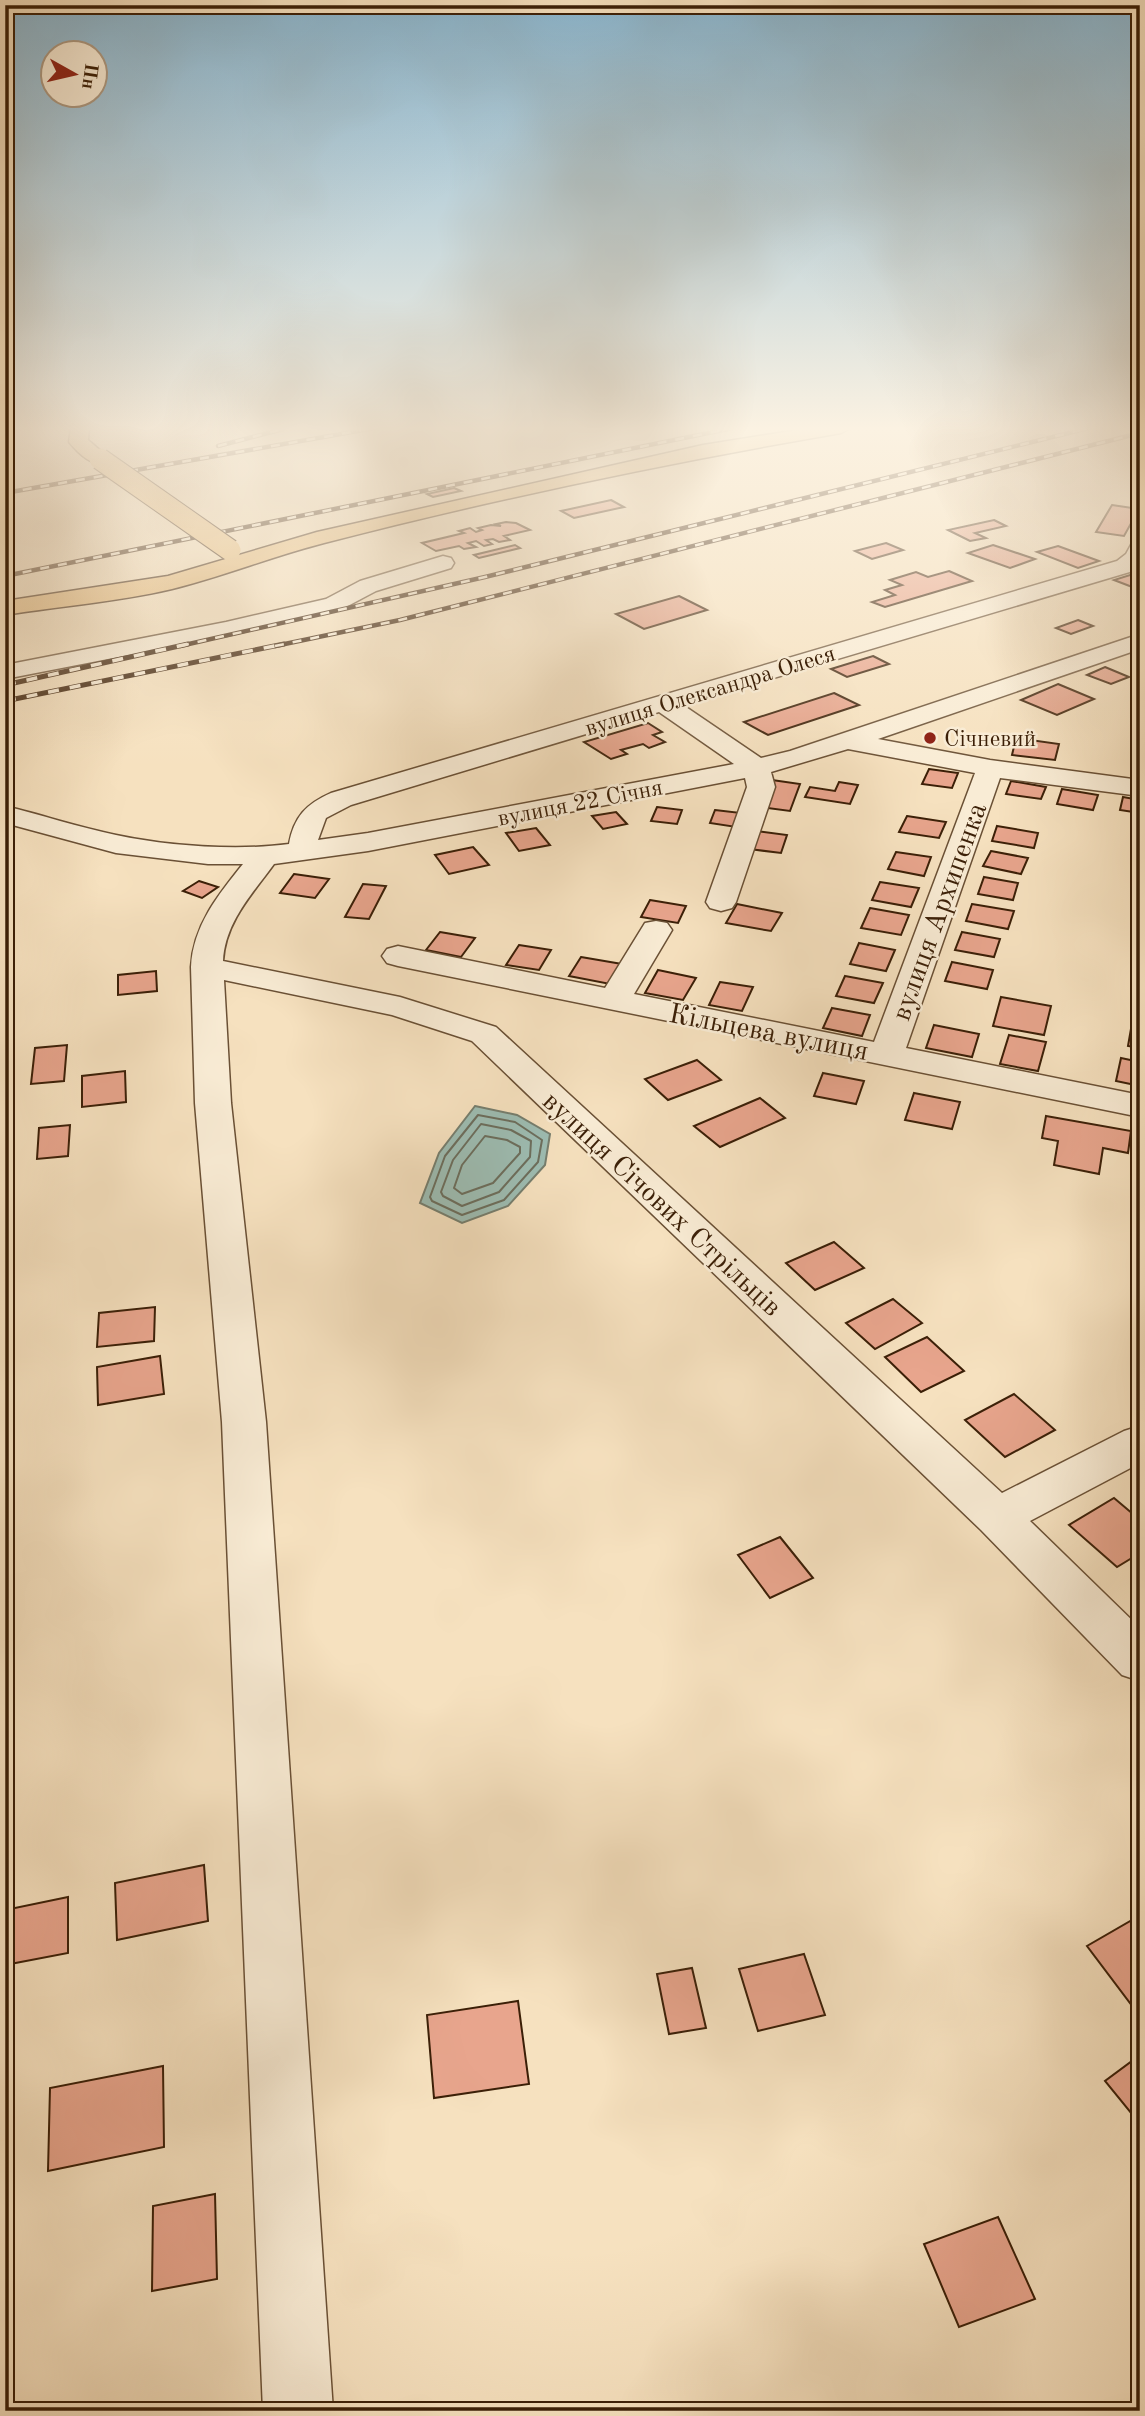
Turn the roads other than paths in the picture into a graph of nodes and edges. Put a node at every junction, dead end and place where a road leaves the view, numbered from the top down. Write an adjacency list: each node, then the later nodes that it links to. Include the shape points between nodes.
1 (219, 541): 4 (main road, bridge)
2 (303, 541): 4 (main road)
3 (1140, 548): 9 (street, вулиця Олександра Олеся, via 1125,566)
4 (238, 554): 6 (main road, via 208,573 169,583)
5 (443, 563): 8 (street, via 368,586 334,604)
6 (5, 608)
7 (1140, 641): 10 (street, вулиця 22 Січня)
8 (5, 672)
9 (664, 704): 11 (street); 15 (street, вулиця Олександра Олеся, via 319,808 308,820)
10 (846, 741): 11 (street, вулиця 22 Січня); 12 (street)
11 (756, 767): 15 (street, вулиця 22 Січня, via 382,839); 17 (street, via 761,786)
12 (990, 768): 13 (street); 24 (street, вулиця Архипенка)
13 (1140, 788)
14 (5, 814): 16 (street, вулиця 22 Січня, via 116,844 208,855)
15 (302, 850): 16 (street, вулиця 22 Січня)
16 (265, 856): 20 (street, via 211,933)
17 (721, 902)
18 (656, 930): 22 (street)
19 (398, 956): 21 (street, Кільцева вулиця)
20 (207, 967): 23 (street, вулиця Січових Стрільців, via 400,1007); 29 (street, via 213,1102 244,1422)
21 (489, 975): 22 (street, Кільцева вулиця); 23 (street)
22 (614, 1000): 24 (street, Кільцева вулиця)
23 (457, 1024): 27 (street, вулиця Січових Стрільців, via 484,1034)
24 (887, 1055): 25 (street, Кільцева вулиця)
25 (1140, 1106)
26 (1140, 1443): 27 (street)
27 (997, 1517): 28 (street, вулиця Січових Стрільців)
28 (1140, 1660)
29 (298, 2411)

